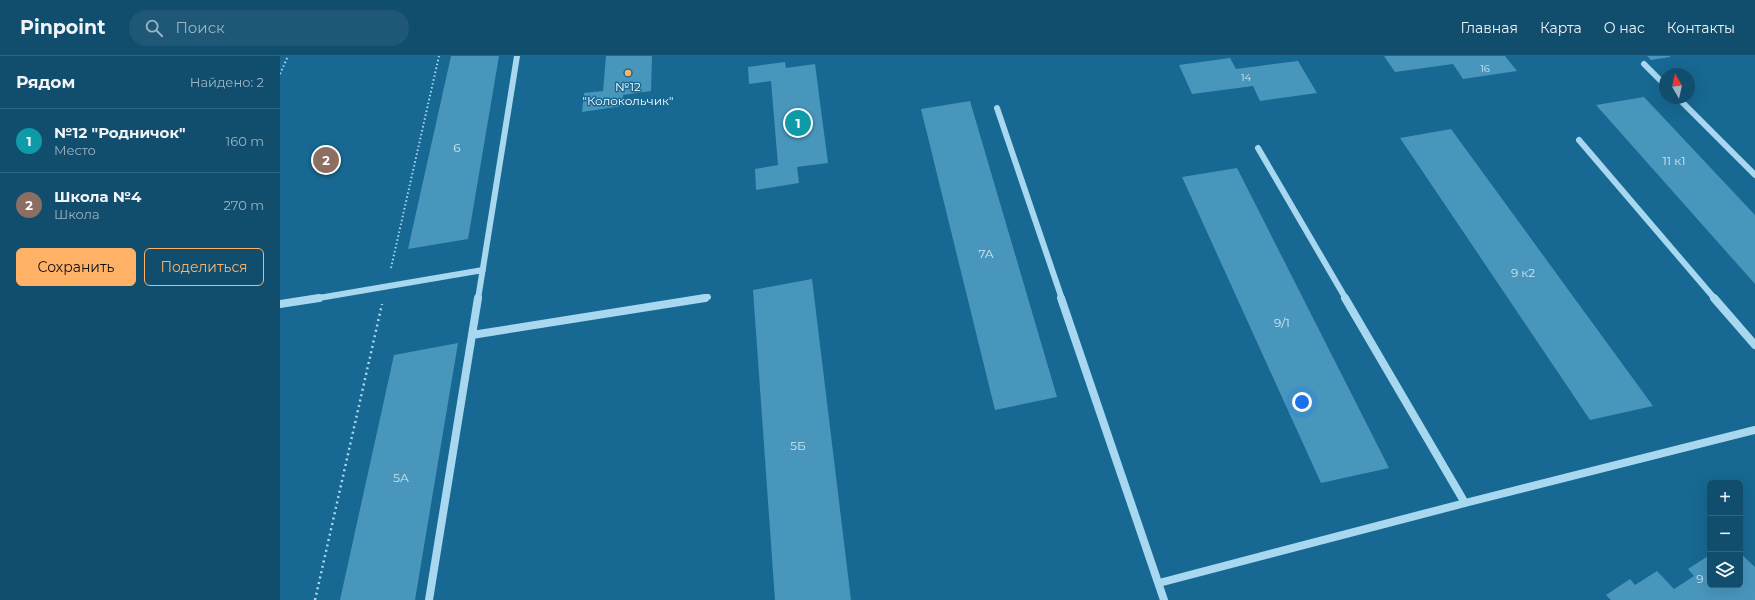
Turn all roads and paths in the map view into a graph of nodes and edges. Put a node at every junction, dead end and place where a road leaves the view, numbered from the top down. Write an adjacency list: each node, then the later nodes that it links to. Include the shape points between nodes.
1 (288, 56): 5 (path)
2 (439, 56): 13 (path)
3 (517, 56): 12 (lane)
4 (1644, 64): 6 (lane)
5 (280, 74)
6 (1659, 79)
7 (1684, 104): 11 (lane)
8 (997, 108): 20 (lane)
9 (1579, 140): 17 (lane)
10 (1258, 148): 19 (lane)
11 (1755, 175)
12 (483, 270): 13 (lane); 16 (lane)
13 (387, 285): 15 (lane); 21 (path)
14 (708, 297): 16 (lane)
15 (280, 304)
16 (472, 335): 22 (lane)
17 (1755, 345)
18 (1755, 430): 19 (lane)
19 (1465, 503): 20 (lane)
20 (1159, 583): 23 (lane)
21 (315, 600)
22 (429, 600)
23 (1164, 600)

